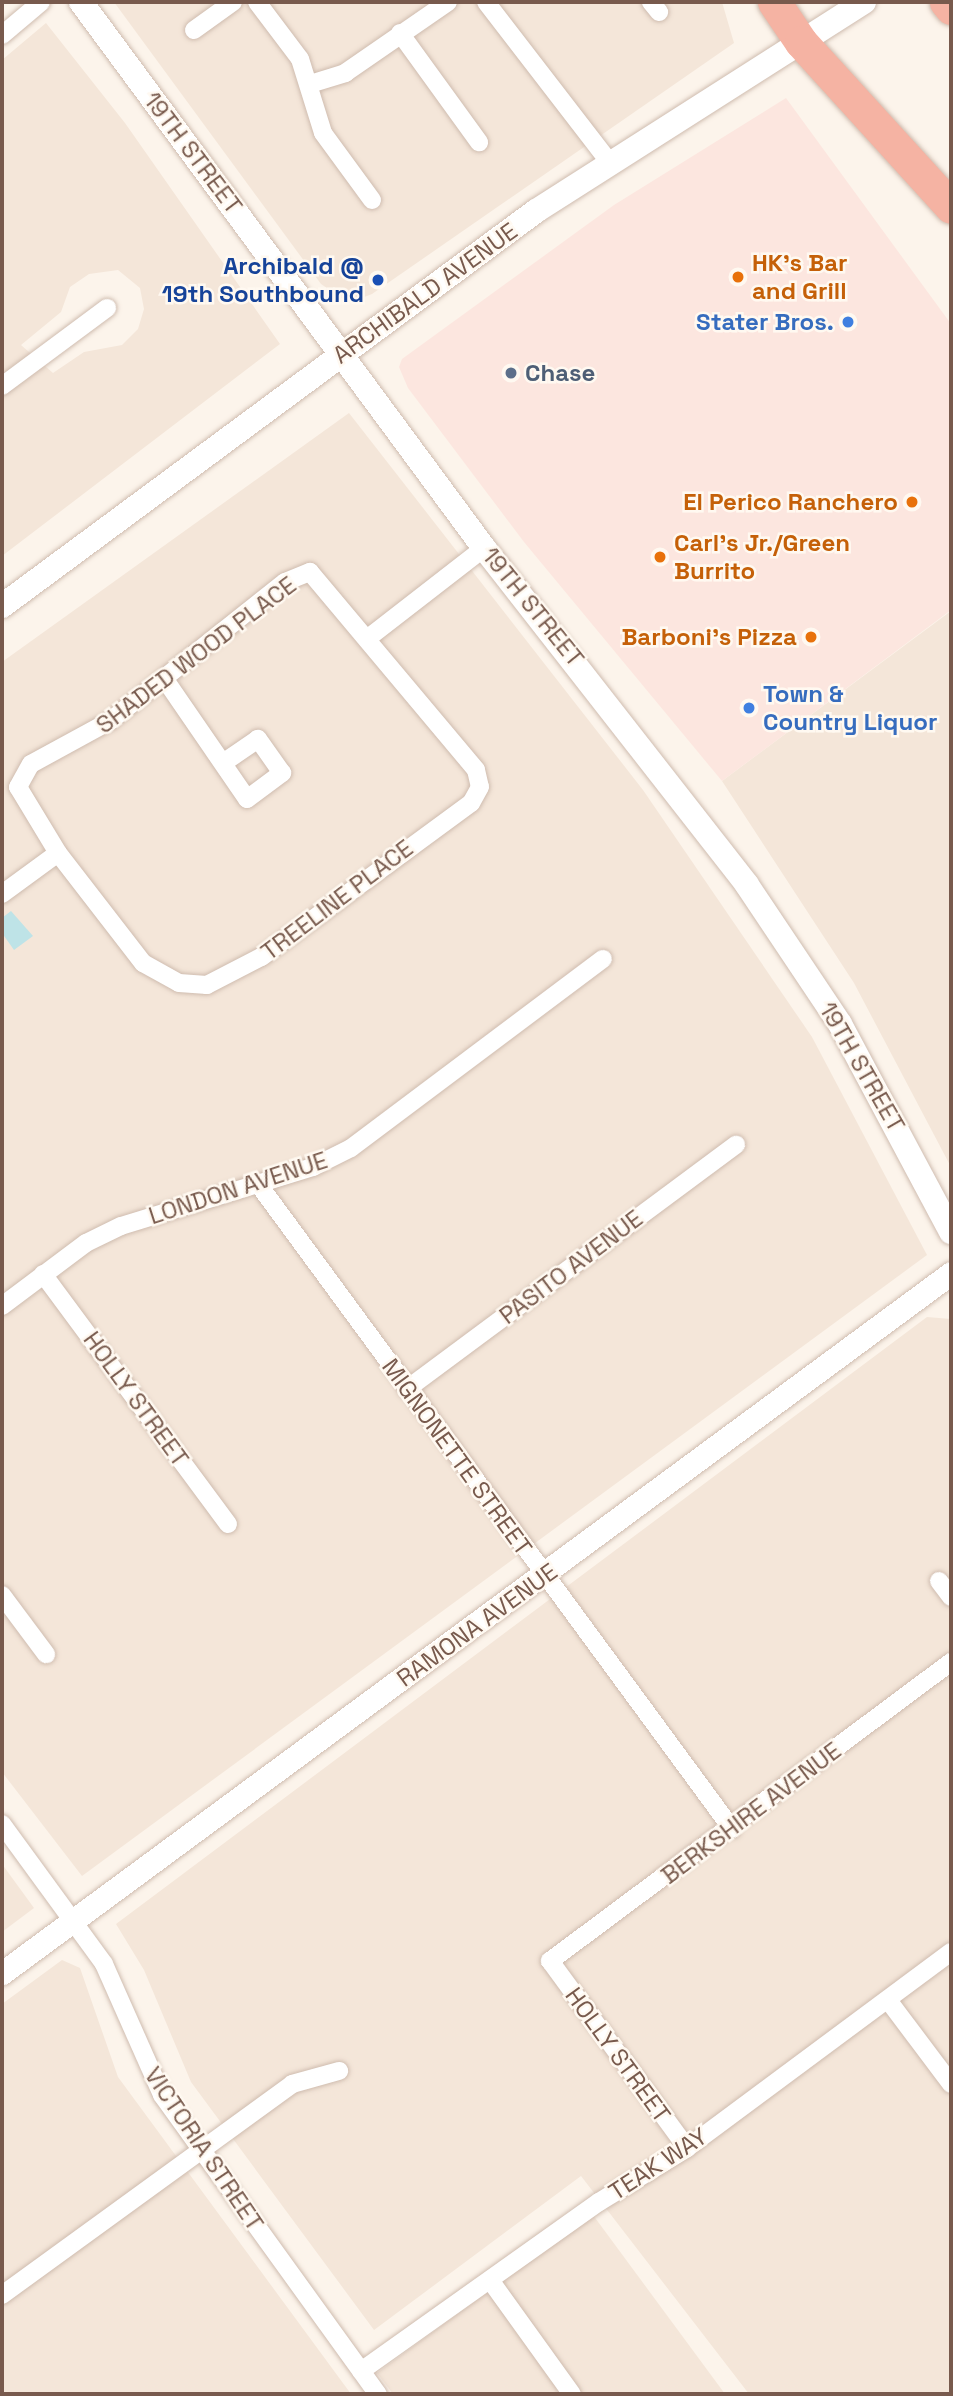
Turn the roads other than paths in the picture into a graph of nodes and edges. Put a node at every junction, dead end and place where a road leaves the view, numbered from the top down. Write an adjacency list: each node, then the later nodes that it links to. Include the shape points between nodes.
1 (41, 2): 13 (street)
2 (81, 2): 21 (main road, 19TH STREET)
3 (233, 2): 11 (street)
4 (257, 2): 15 (street, via 300,59)
5 (448, 2): 12 (street)
6 (486, 2): 17 (street)
7 (774, 2): 14 (highway)
8 (946, 2): 10 (highway)
9 (858, 5): 14 (main road, ARCHIBALD AVENUE)
10 (951, 8)
11 (194, 30)
12 (400, 33): 15 (street, via 345,72); 16 (street)
13 (2, 35)
14 (801, 42): 17 (main road, ARCHIBALD AVENUE); 19 (highway)
15 (310, 84): 18 (street, via 323,133)
16 (479, 142)
17 (610, 163): 21 (main road, ARCHIBALD AVENUE)
18 (372, 200)
19 (951, 207)
20 (107, 308): 22 (street)
21 (342, 354): 23 (main road, 19TH STREET); 24 (main road, ARCHIBALD AVENUE)
22 (2, 386)
23 (484, 548): 25 (street); 33 (main road, 19TH STREET, via 623,719 806,970)
24 (2, 606)
25 (368, 638): 26 (street, SHADED WOOD PLACE, via 310,572 285,582); 28 (street, TREELINE PLACE, via 476,770 480,787 471,803 261,957 207,985 179,983 144,964)
26 (166, 681): 27 (street); 28 (street, SHADED WOOD PLACE, via 69,747 31,764 18,787)
27 (223, 763)
28 (58, 853): 29 (street)
29 (2, 894)
30 (603, 959): 32 (street, LONDON AVENUE, via 351,1148)
31 (736, 1145): 37 (street, PASITO AVENUE)
32 (259, 1185): 35 (street, LONDON AVENUE, via 121,1226); 37 (street, MIGNONETTE STREET)
33 (951, 1232)
34 (951, 1273): 39 (street, RAMONA AVENUE)
35 (43, 1274): 36 (street, LONDON AVENUE); 38 (street, HOLLY STREET)
36 (2, 1306)
37 (407, 1389): 39 (street, MIGNONETTE STREET)
38 (228, 1524)
39 (545, 1575): 46 (street, MIGNONETTE STREET); 47 (street, RAMONA AVENUE)
40 (939, 1581): 42 (street)
41 (2, 1595): 43 (street)
42 (951, 1597)
43 (46, 1654)
44 (951, 1662): 46 (street, BERKSHIRE AVENUE)
45 (2, 1824): 47 (street, VICTORIA STREET)
46 (732, 1829): 49 (street, BERKSHIRE AVENUE)
47 (73, 1921): 50 (street, RAMONA AVENUE); 55 (street, VICTORIA STREET, via 126,2007 147,2071)
48 (951, 1952): 51 (street, TEAK WAY)
49 (550, 1961): 54 (street, HOLLY STREET)
50 (2, 1973)
51 (888, 2000): 53 (street); 54 (street, TEAK WAY)
52 (339, 2071): 55 (street, via 292,2084)
53 (951, 2084)
54 (687, 2148): 56 (street, TEAK WAY)
55 (200, 2151): 57 (street); 58 (street, VICTORIA STREET)
56 (490, 2280): 58 (street, TEAK WAY); 60 (street)
57 (2, 2295)
58 (361, 2371): 59 (street, VICTORIA STREET)
59 (378, 2394)
60 (572, 2394)

